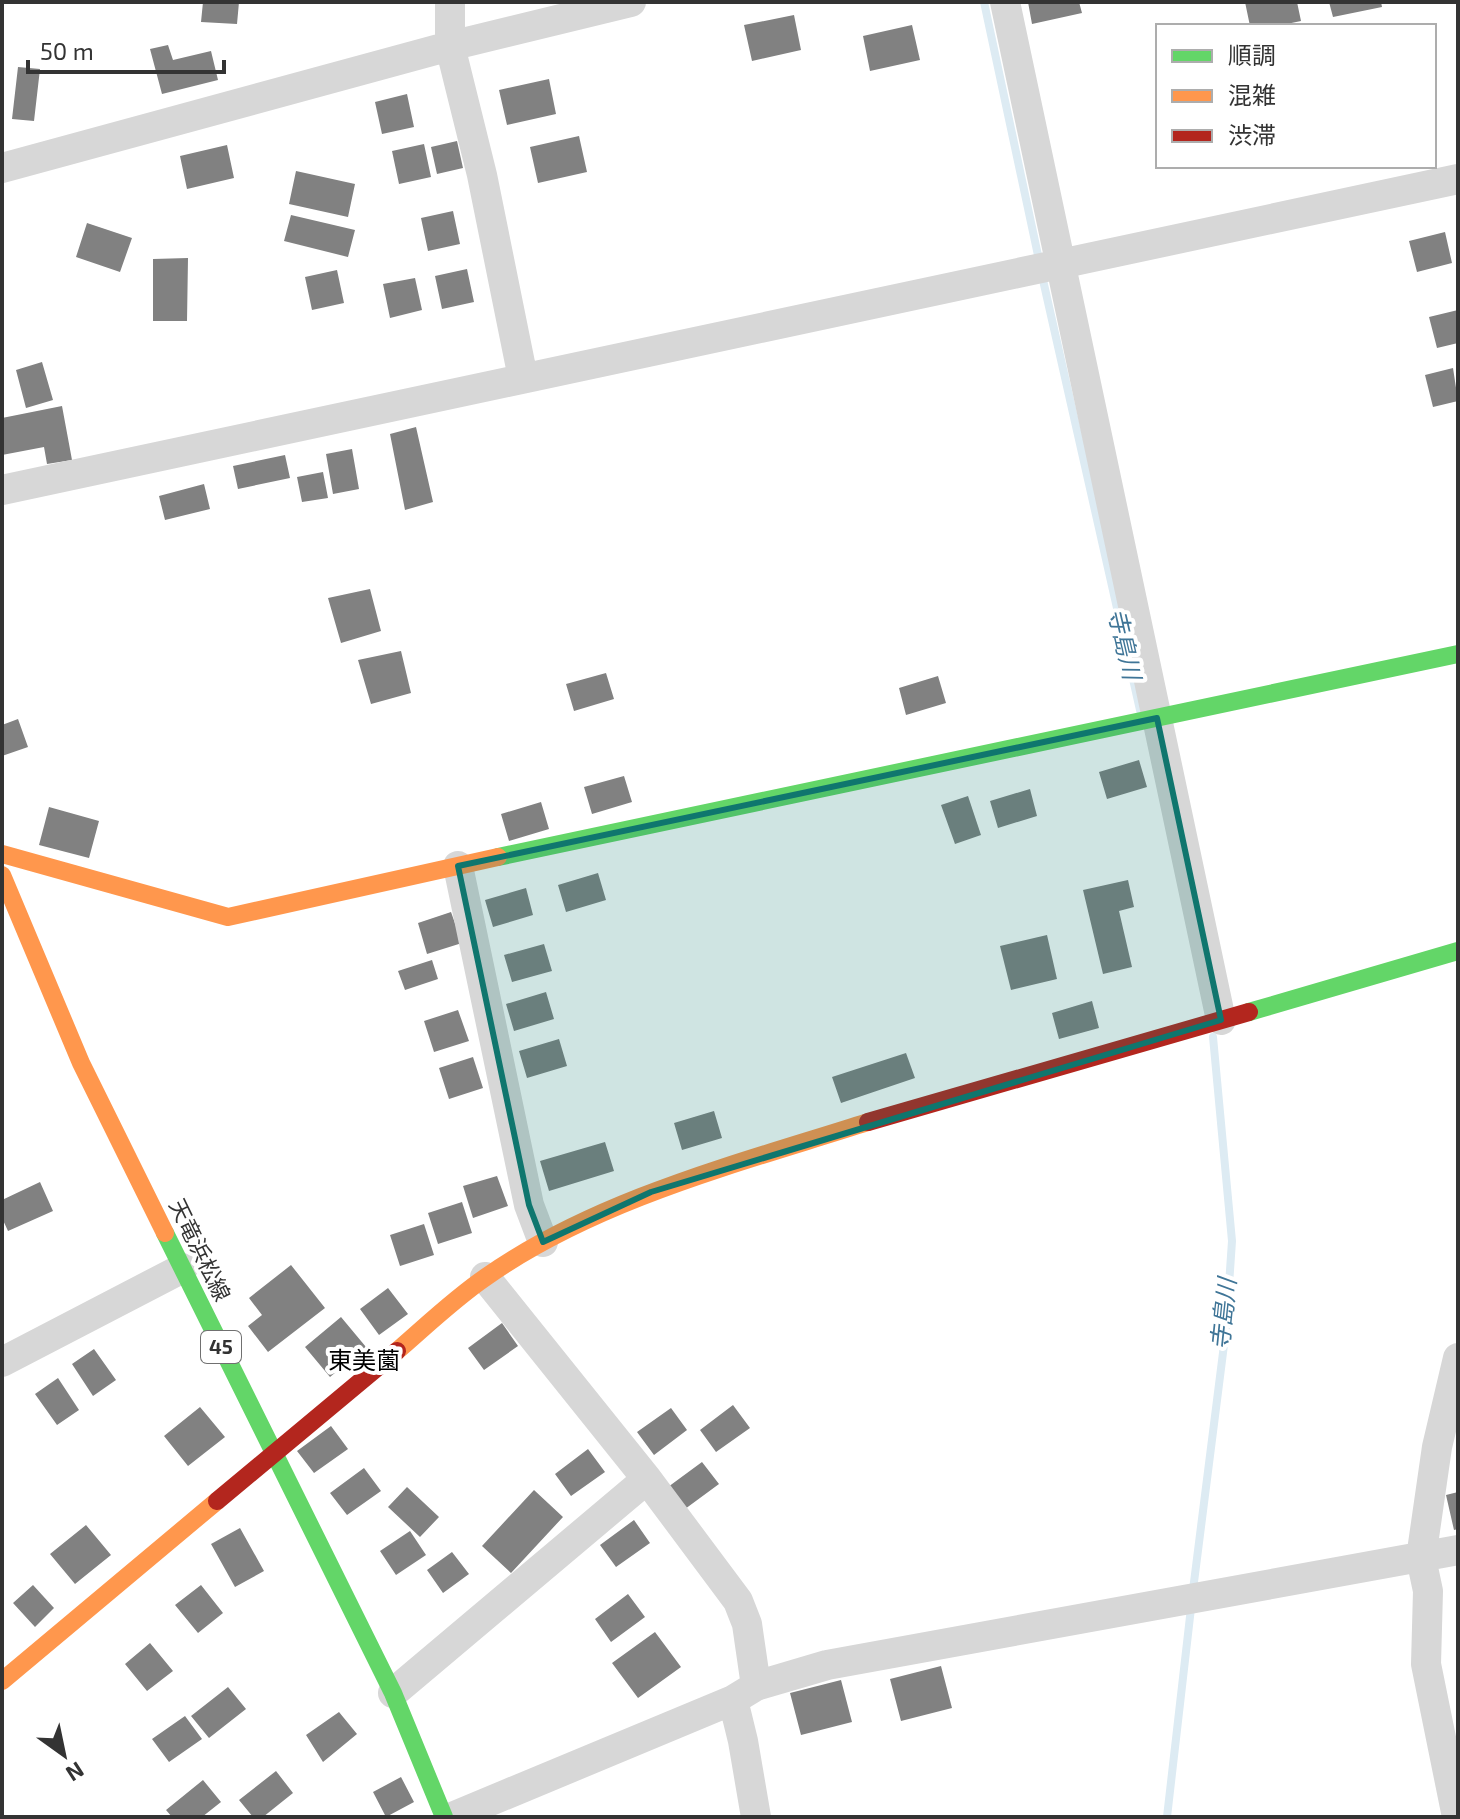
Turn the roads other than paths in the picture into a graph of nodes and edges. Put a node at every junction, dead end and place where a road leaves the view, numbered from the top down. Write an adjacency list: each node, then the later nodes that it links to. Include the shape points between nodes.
1 (450, 2): 4 (street)
2 (631, 2): 4 (street)
3 (1005, 2): 7 (street)
4 (450, 46): 5 (street); 8 (street)
5 (2, 168)
6 (1458, 179): 7 (street)
7 (1061, 265): 8 (street); 11 (street)
8 (523, 378): 9 (street)
9 (2, 490)
10 (1458, 654): 11 (street)
11 (1147, 720): 13 (street); 16 (street)
12 (2, 854): 13 (street, via 228,917)
13 (458, 866): 17 (street, via 529,1205)
14 (2, 875): 18 (street, 天竜浜松線 / 45, via 81,1063)
15 (1458, 951): 16 (street)
16 (1221, 1020): 17 (street, via 870,1121 651,1192)
17 (543, 1242): 19 (street)
18 (183, 1268): 21 (street); 22 (street, 天竜浜松線 / 45)
19 (485, 1277): 22 (street); 23 (street)
20 (1458, 1358): 25 (street, via 1437,1447)
21 (2, 1362)
22 (274, 1455): 26 (street); 27 (street, 天竜浜松線 / 45)
23 (647, 1479): 27 (street); 28 (street, via 738,1601 747,1624)
24 (1458, 1550): 25 (street)
25 (1421, 1558): 28 (street, via 827,1665); 32 (street, via 1428,1591 1426,1664)
26 (2, 1681)
27 (393, 1693): 29 (street, 天竜浜松線 / 45)
28 (744, 1693): 30 (street); 31 (street, via 743,1741)
29 (444, 1817)
30 (452, 1817)
31 (756, 1817)
32 (1457, 1817)

